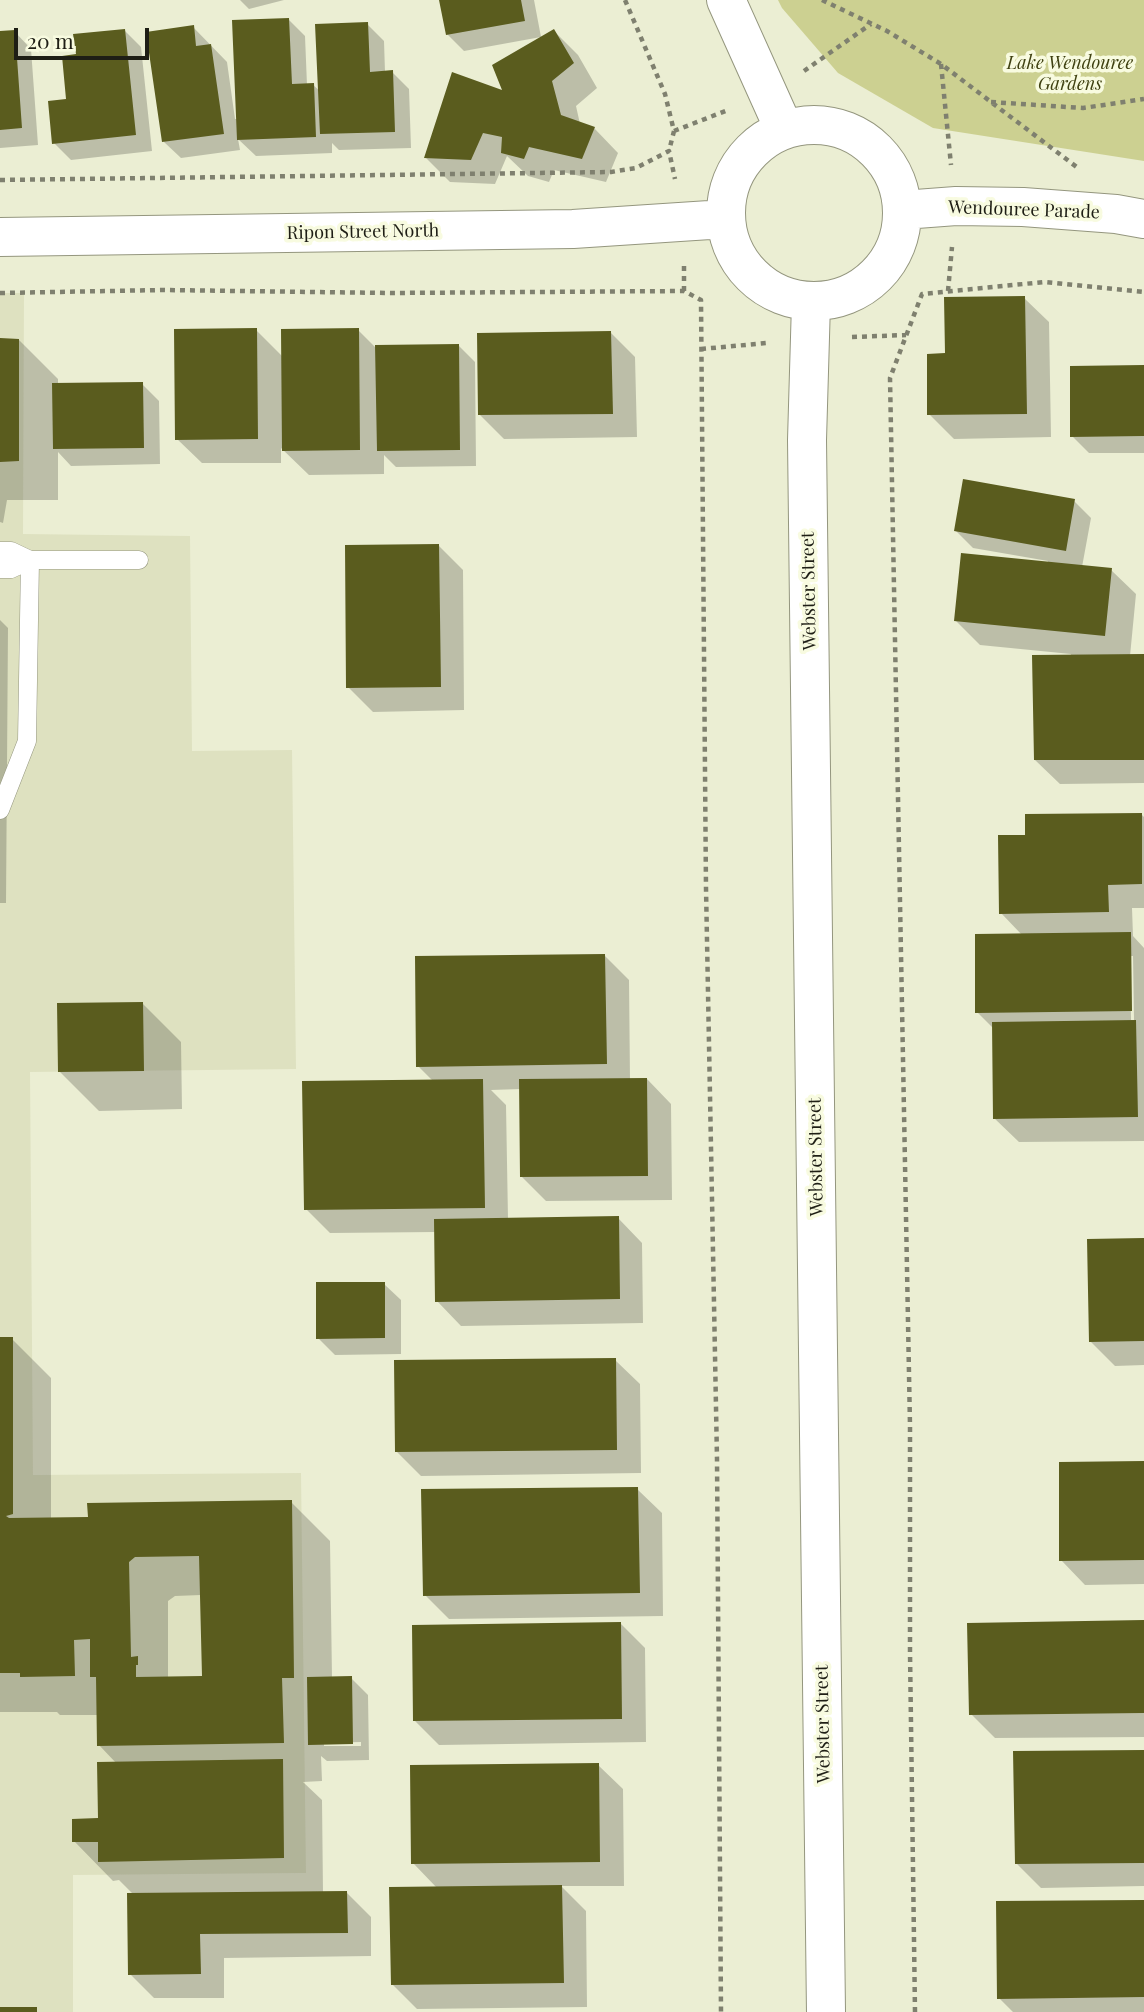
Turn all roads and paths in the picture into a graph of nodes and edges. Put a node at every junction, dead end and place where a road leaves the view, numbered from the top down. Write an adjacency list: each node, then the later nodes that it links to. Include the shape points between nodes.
1 (625, 0): 7 (path, via 665,94 674,131)
2 (726, 0): 6 (street)
3 (822, 0): 5 (path, via 887,31)
4 (1144, 99): 5 (path, via 1083,108)
5 (990, 102): 11 (path, via 1084,173)
6 (784, 129): 10 (street, via 832,126 860,137 883,156 897,181); 12 (street, via 754,148 738,169 728,192)
7 (669, 151)
8 (636, 168): 9 (path)
9 (0, 180)
10 (903, 210): 11 (street, Wendouree Parade, via 1023,207); 16 (street, via 900,239 887,265 866,286 839,299)
11 (1130, 216)
12 (725, 219): 13 (street, Ripon Street North, via 573,229); 16 (street, via 731,244 744,267 762,285 785,298)
13 (0, 237)
14 (1144, 292): 24 (path, via 1044,282 922,294 890,378 911,1426)
15 (0, 293): 22 (path, via 684,291 701,300)
16 (811, 303): 23 (street, Webster Street, via 807,440)
17 (0, 551): 18 (lane)
18 (30, 560): 19 (lane); 20 (lane); 21 (lane, via 27,741)
19 (139, 560)
20 (0, 569)
21 (0, 810)
22 (721, 2012)
23 (826, 2012)
24 (915, 2012)

